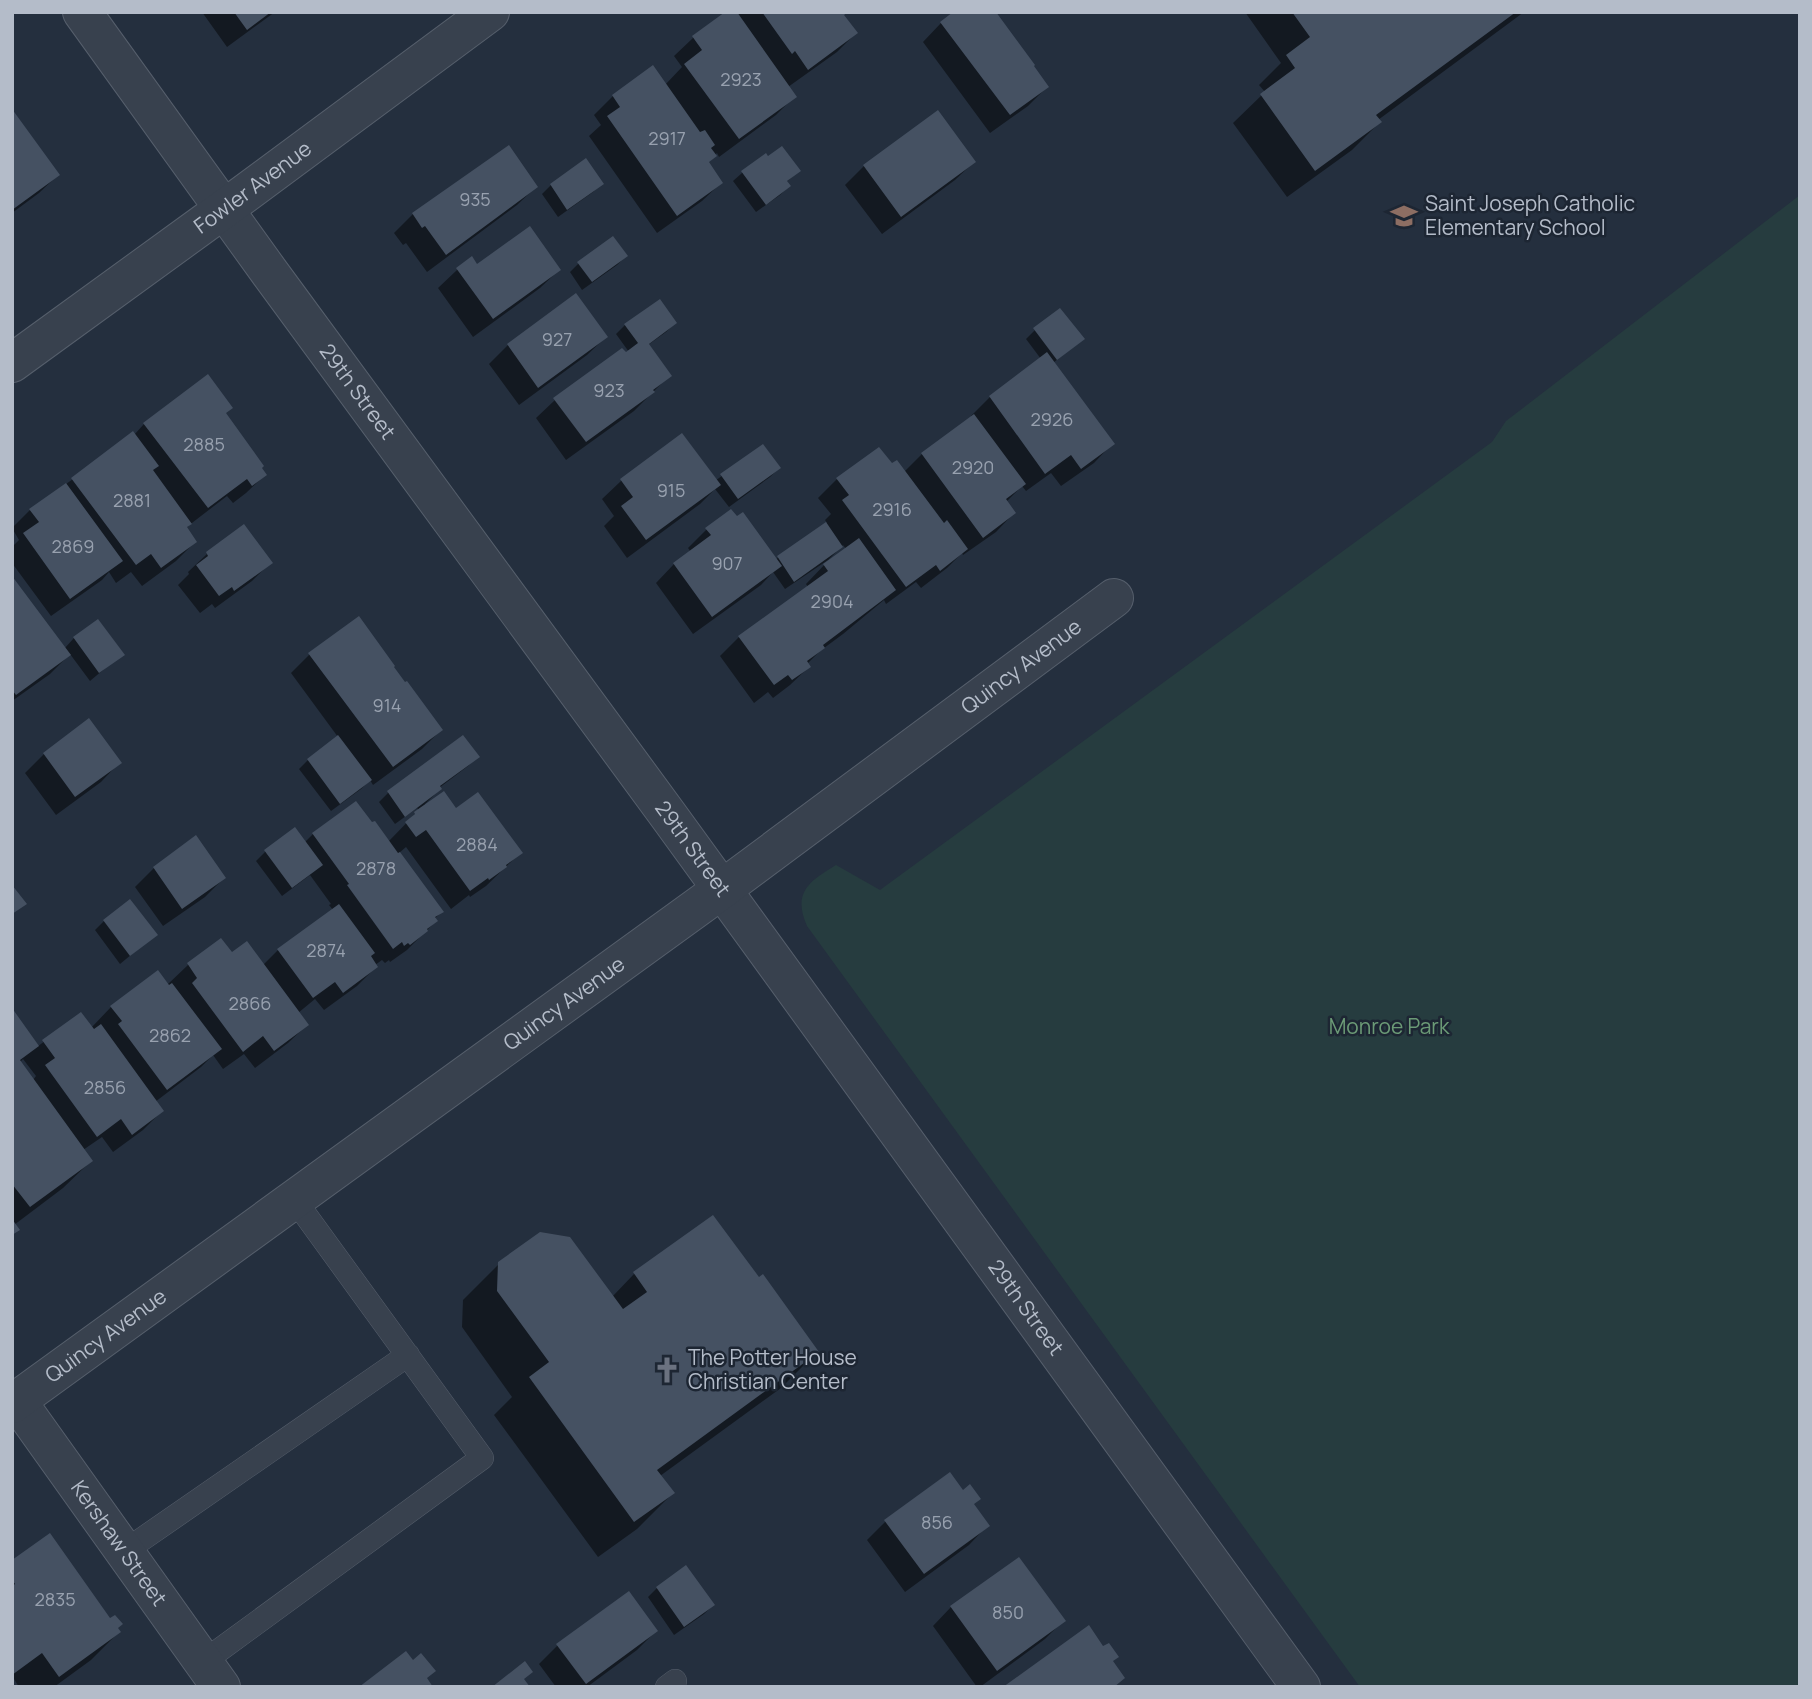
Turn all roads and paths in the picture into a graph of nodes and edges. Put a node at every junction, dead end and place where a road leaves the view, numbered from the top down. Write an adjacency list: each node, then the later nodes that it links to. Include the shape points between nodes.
1 (82, 12): 3 (street, 29th Street)
2 (490, 12): 3 (street, Fowler Avenue)
3 (224, 209): 4 (street, Fowler Avenue); 6 (street, 29th Street)
4 (12, 363)
5 (1114, 598): 6 (street, Quincy Avenue)
6 (722, 890): 7 (street, Quincy Avenue); 12 (street, 29th Street)
7 (294, 1199): 8 (lane); 9 (street, Quincy Avenue)
8 (408, 1355): 10 (lane); 11 (lane, via 482,1458)
9 (14, 1403): 10 (street, Kershaw Street)
10 (125, 1551): 11 (street, Kershaw Street)
11 (212, 1675)
12 (1301, 1687)

